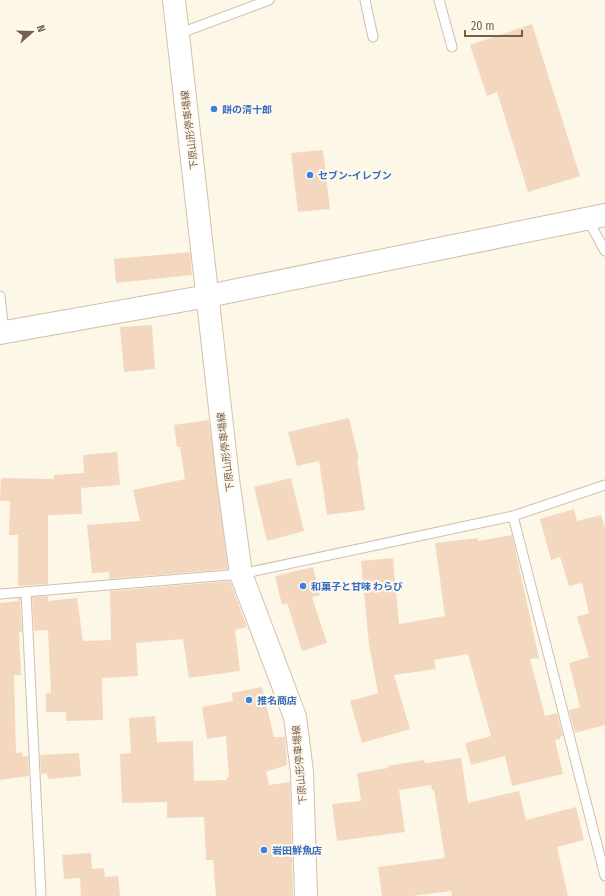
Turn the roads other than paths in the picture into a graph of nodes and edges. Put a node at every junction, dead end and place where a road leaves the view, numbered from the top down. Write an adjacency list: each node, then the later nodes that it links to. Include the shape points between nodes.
1 (174, 0): 5 (main road, 下原山形停車場線)
2 (268, 0): 5 (lane)
3 (365, 0): 6 (lane)
4 (440, 0): 7 (lane)
5 (178, 35): 11 (main road, 下原山形停車場線)
6 (374, 36)
7 (452, 47)
8 (596, 217): 9 (lane); 11 (main road)
9 (605, 251)
10 (0, 296): 12 (lane)
11 (208, 296): 12 (main road); 15 (main road, 下原山形停車場線)
12 (2, 332)
13 (605, 486): 14 (lane)
14 (513, 516): 15 (lane); 18 (lane)
15 (241, 574): 16 (lane); 20 (main road, 下原山形停車場線, via 295,717 302,772)
16 (26, 592): 17 (lane); 19 (lane)
17 (0, 594)
18 (605, 876)
19 (42, 896)
20 (306, 896)

